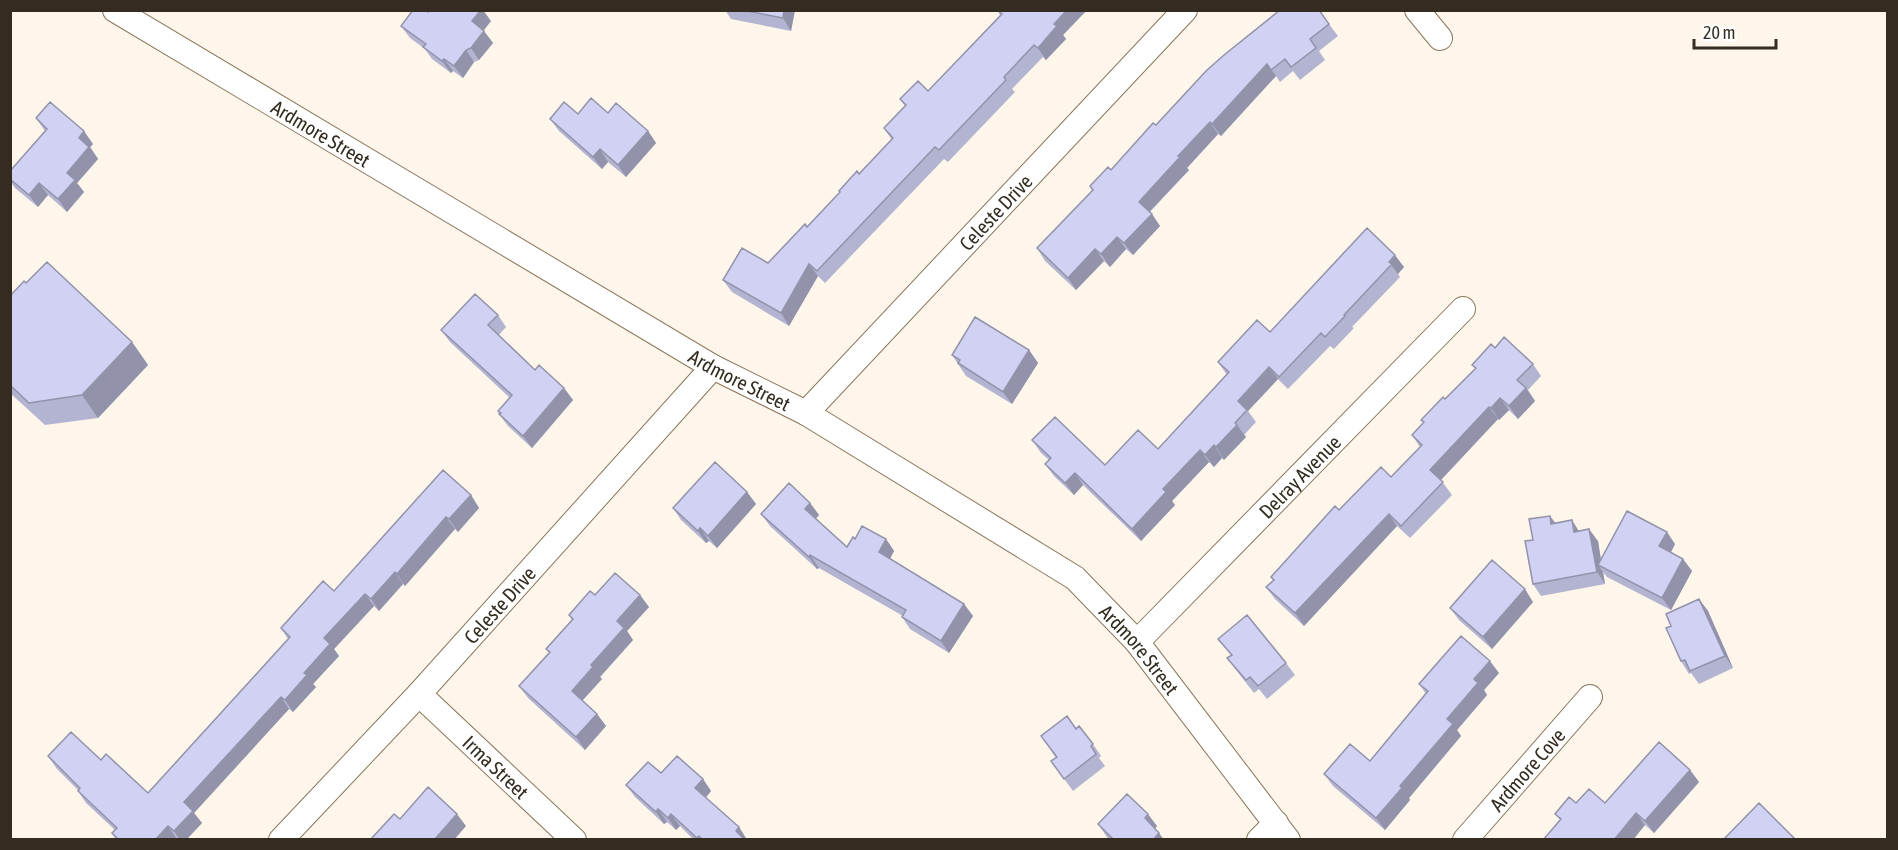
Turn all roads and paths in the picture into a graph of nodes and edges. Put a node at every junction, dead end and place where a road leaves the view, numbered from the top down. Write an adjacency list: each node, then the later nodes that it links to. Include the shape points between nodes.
1 (115, 10): 6 (street, Ardmore Street)
2 (1185, 10): 7 (street, Celeste Drive)
3 (1417, 10): 4 (street)
4 (1440, 38)
5 (1463, 309): 8 (street, Delray Avenue)
6 (712, 367): 7 (street, Ardmore Street); 9 (street, Celeste Drive)
7 (806, 413): 8 (street, Ardmore Street, via 1075,578)
8 (1137, 642): 11 (street, Ardmore Street)
9 (419, 694): 12 (street, Celeste Drive); 13 (street, Irma Street)
10 (1590, 697): 14 (street, Ardmore Cove)
11 (1274, 834)
12 (281, 840)
13 (574, 840)
14 (1465, 840)

